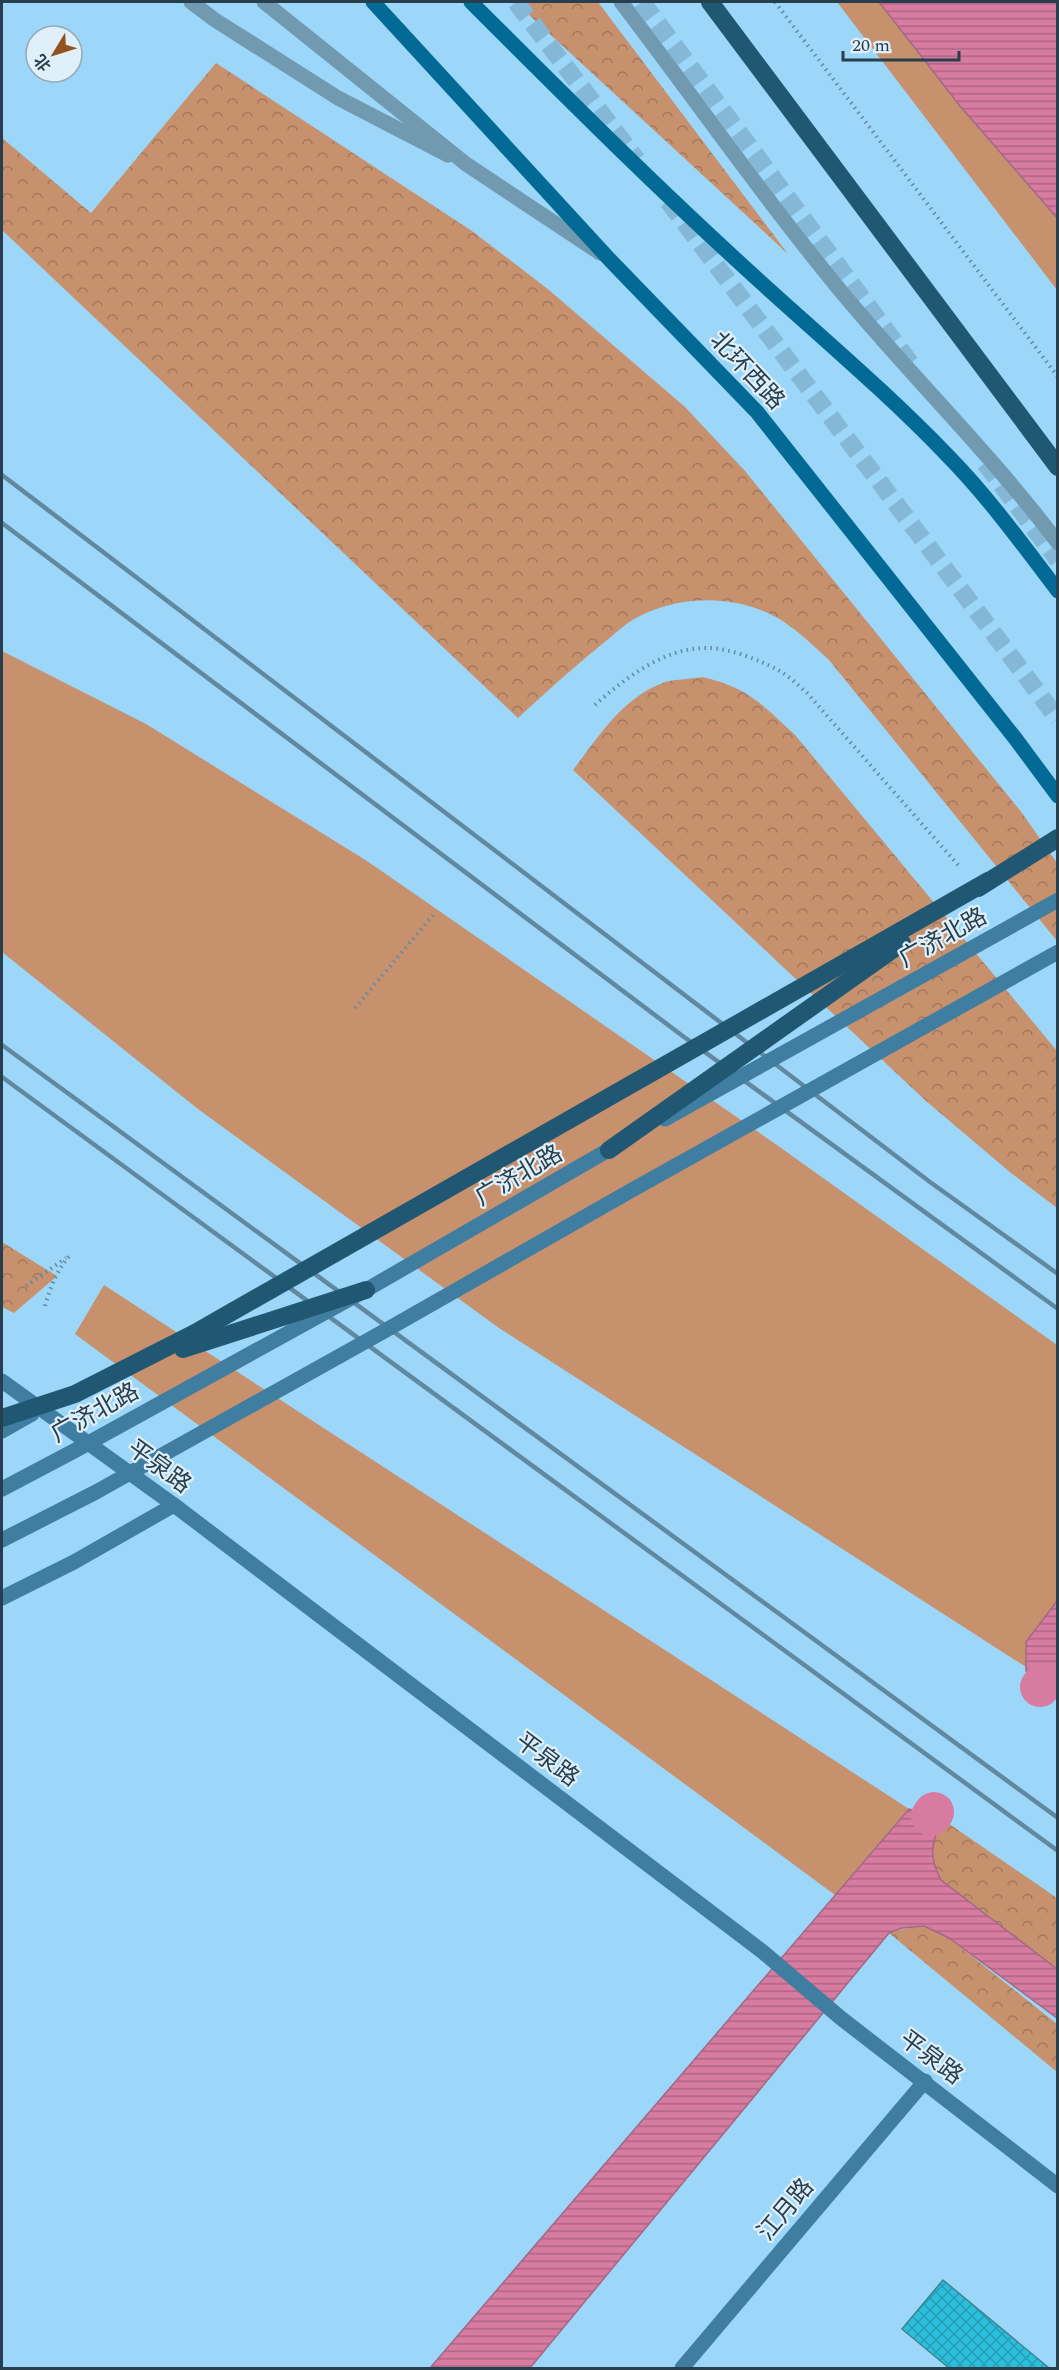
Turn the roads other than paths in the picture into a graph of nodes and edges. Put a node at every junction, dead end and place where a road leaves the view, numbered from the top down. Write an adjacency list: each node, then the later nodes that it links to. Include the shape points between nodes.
1 (191, 2): 7 (street, via 338,99)
2 (264, 2): 7 (street)
3 (373, 2): 8 (main road, 北环西路)
4 (471, 2): 11 (main road, via 600,130 943,451)
5 (621, 2): 10 (street, via 830,278 1001,471)
6 (710, 2): 9 (highway)
7 (466, 164): 8 (street)
8 (610, 260): 12 (main road, 北环西路, via 757,412)
9 (1058, 467)
10 (1058, 543)
11 (1058, 591)
12 (1058, 796)
13 (1058, 838): 14 (highway, bridge)
14 (988, 881): 17 (highway, bridge); 19 (highway, bridge)
15 (1058, 900): 17 (main road, 广济北路, bridge)
16 (1058, 952): 26 (main road, bridge, via 378,1335)
17 (609, 1150): 18 (main road, 广济北路, bridge)
18 (366, 1290): 19 (highway, bridge); 24 (main road, 广济北路, bridge)
19 (138, 1364): 22 (highway, bridge, via 75,1394)
20 (2, 1381): 21 (main road, 平泉路)
21 (40, 1410): 23 (main road); 25 (main road, 平泉路)
22 (2, 1418)
23 (2, 1431)
24 (2, 1489)
25 (174, 1505): 27 (main road); 28 (main road, 平泉路, via 763,1952 842,2019)
26 (2, 1540)
27 (2, 1598)
28 (925, 2081): 29 (main road, 平泉路); 30 (main road, 江月路)
29 (1058, 2186)
30 (682, 2368)

